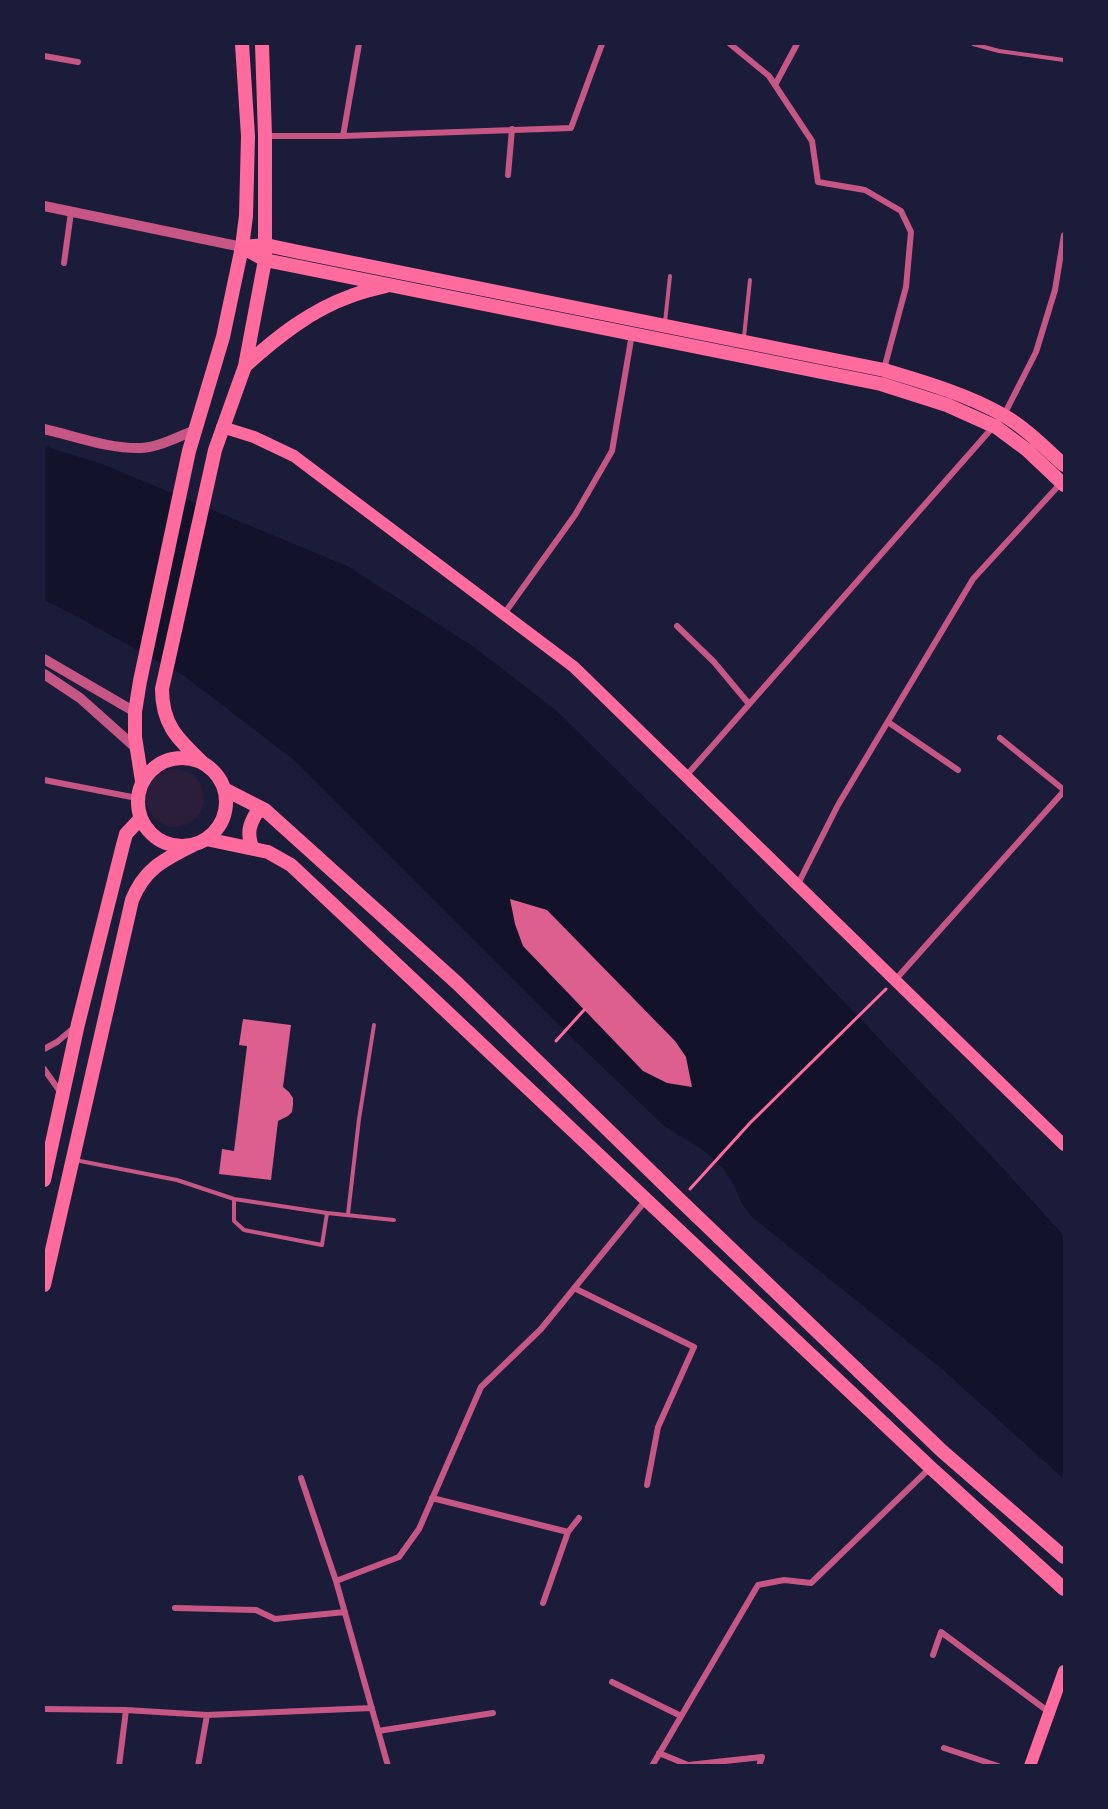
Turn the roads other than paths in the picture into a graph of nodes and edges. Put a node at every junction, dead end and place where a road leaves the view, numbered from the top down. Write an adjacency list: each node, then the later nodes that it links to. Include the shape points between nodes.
1 (242, 44): 19 (main road, via 248,136)
2 (262, 44): 13 (main road)
3 (359, 44): 14 (street)
4 (602, 44): 12 (street, via 571,128)
5 (730, 44): 11 (street)
6 (797, 44): 11 (street)
7 (974, 44): 9 (lane)
8 (44, 56): 10 (street)
9 (1065, 60)
10 (78, 62)
11 (775, 85): 29 (street, via 812,141 818,182 865,190 902,212 910,232 906,287)
12 (512, 129): 14 (street); 15 (street)
13 (265, 136): 14 (street); 20 (main road)
14 (343, 136)
15 (508, 175)
16 (44, 206): 17 (street)
17 (71, 212): 19 (street); 21 (street)
18 (1065, 235): 30 (street, via 1055,290 1036,352)
19 (242, 247): 20 (main road); 34 (main road, via 223,338)
20 (266, 253): 24 (main road); 26 (main road); 28 (main road)
21 (64, 263)
22 (670, 276): 25 (lane)
23 (750, 280): 27 (lane)
24 (391, 284): 26 (main road); 28 (main road, via 350,296 298,322)
25 (664, 325): 26 (main road); 27 (main road)
26 (633, 326): 31 (main road, via 881,384 939,402); 37 (street, via 612,451 576,515)
27 (744, 341): 29 (main road)
28 (245, 366): 32 (main road)
29 (884, 370): 30 (main road, via 926,382)
30 (1004, 415): 31 (street); 35 (main road)
31 (994, 426): 36 (main road); 41 (street)
32 (222, 427): 37 (main road, via 254,436 294,456); 46 (main road, via 162,689 162,703 171,729)
33 (44, 429): 34 (street, via 112,446 142,448)
34 (195, 430): 42 (main road)
35 (1065, 465)
36 (1063, 484): 43 (street, via 973,579)
37 (504, 614): 48 (main road, via 574,666)
38 (677, 626): 41 (street)
39 (44, 659): 42 (street)
40 (44, 674): 45 (street, via 80,698)
41 (749, 704): 48 (street)
42 (135, 712): 45 (main road)
43 (888, 722): 47 (street); 59 (street, via 838,805)
44 (1000, 738): 52 (street)
45 (136, 748): 50 (main road)
46 (204, 764): 50 (main road, via 186,758 168,760 155,766); 51 (main road, via 215,772)
47 (958, 770)
48 (686, 776): 59 (main road)
49 (44, 780): 53 (street)
50 (142, 781): 53 (main road)
51 (224, 789): 54 (main road); 56 (main road, via 224,817)
52 (1065, 790): 60 (street)
53 (137, 798): 55 (main road)
54 (265, 810): 58 (main road, via 257,812 250,823); 82 (main road, via 457,982 942,1451)
55 (140, 819): 57 (main road, via 164,843 178,847); 61 (main road, via 126,834)
56 (206, 839): 57 (main road); 58 (main road)
57 (193, 845): 67 (main road, via 154,867 136,891)
58 (252, 848): 69 (main road, via 291,865)
59 (798, 884): 60 (main road)
60 (896, 979): 66 (main road)
61 (78, 1024): 63 (street); 65 (main road)
62 (374, 1025): 72 (lane)
63 (44, 1049)
64 (44, 1069): 65 (street)
65 (62, 1096): 68 (main road)
66 (1065, 1144)
67 (72, 1159): 70 (lane, via 177,1180); 74 (main road)
68 (44, 1180)
69 (647, 1198): 75 (street); 76 (main road)
70 (234, 1199): 71 (lane); 71 (lane, via 234,1221 244,1230 322,1245)
71 (327, 1213): 72 (lane)
72 (348, 1215): 73 (lane)
73 (394, 1220)
74 (44, 1285)
75 (573, 1288): 78 (street, via 694,1347 658,1427); 79 (street, via 541,1329 481,1387)
76 (931, 1468): 84 (main road); 97 (street, via 811,1583 784,1580 758,1585)
77 (301, 1478): 83 (street)
78 (647, 1485)
79 (432, 1498): 81 (street); 83 (street, via 419,1529 399,1557)
80 (579, 1518): 81 (street)
81 (568, 1532): 85 (street)
82 (1065, 1557)
83 (336, 1581): 87 (street)
84 (1065, 1589)
85 (543, 1603)
86 (175, 1608): 87 (street, via 256,1610 275,1619)
87 (345, 1612): 91 (street)
88 (933, 1655): 95 (street, via 941,1632)
89 (1065, 1671): 95 (main road)
90 (612, 1682): 97 (street)
91 (372, 1708): 96 (street); 98 (street)
92 (44, 1709): 93 (street)
93 (126, 1710): 96 (street); 101 (street)
94 (493, 1713): 98 (street)
95 (1049, 1713): 107 (main road)
96 (207, 1715): 102 (street)
97 (681, 1716): 100 (street)
98 (378, 1731): 103 (street)
99 (944, 1748): 106 (street)
100 (659, 1754): 104 (street); 105 (street, via 688,1765 762,1757)
101 (119, 1766)
102 (198, 1766)
103 (388, 1766)
104 (652, 1766)
105 (759, 1766)
106 (998, 1766)
107 (1030, 1766)

